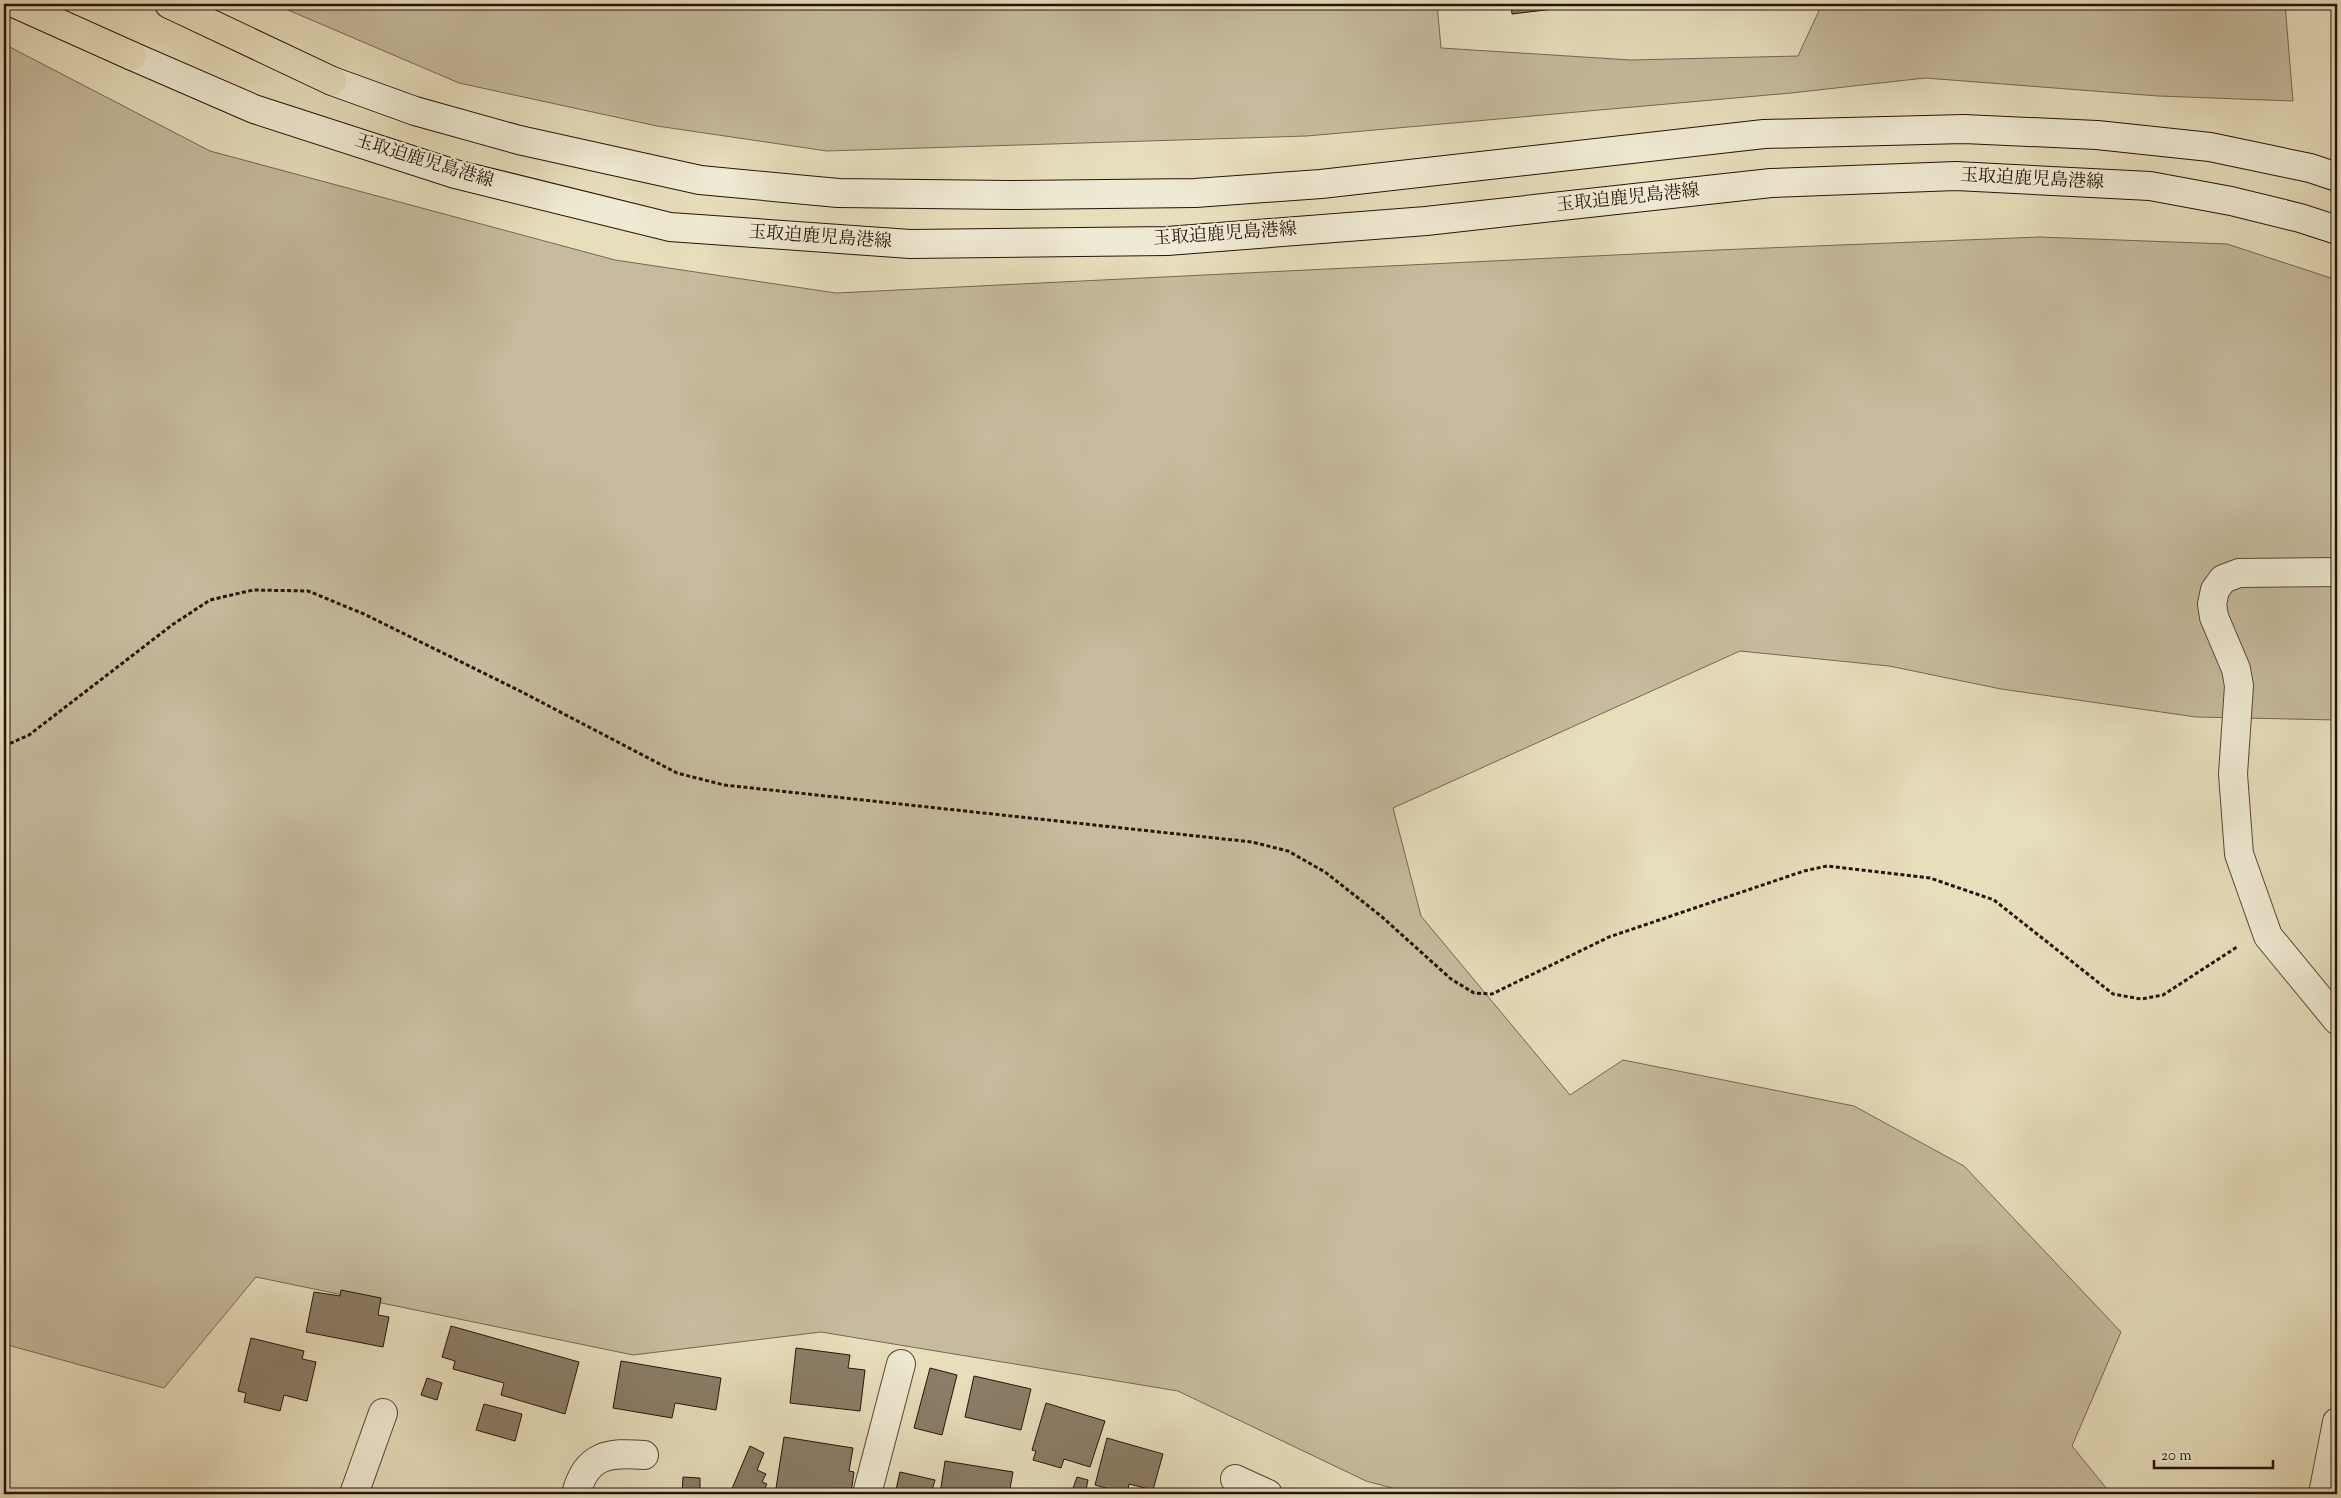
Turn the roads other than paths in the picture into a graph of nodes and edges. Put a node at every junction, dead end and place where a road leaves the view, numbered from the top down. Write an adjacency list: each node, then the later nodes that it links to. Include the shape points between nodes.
1 (16, 4): 5 (main road)
2 (50, 4): 5 (main road)
3 (169, 4): 6 (main road)
4 (203, 4): 6 (main road)
5 (132, 56): 8 (main road, 玉取迫鹿児島港線, via 254,110 455,174 670,227 910,244 1167,240 1426,221 1771,183 1956,176 2150,186 2231,201)
6 (332, 81): 7 (main road, via 415,112 519,140 681,176 838,193 1195,193 1331,182 1764,134 1964,129 2097,135 2210,147 2310,168)
7 (2337, 177)
8 (2337, 230)
9 (2337, 572): 10 (main road, via 2239,574 2223,579 2215,590 2212,604 2239,686 2233,774 2239,854 2268,936)
10 (2337, 1020)
11 (901, 1364): 18 (main road)
12 (383, 1413): 16 (main road)
13 (2337, 1422): 20 (main road)
14 (644, 1455): 17 (main road, via 618,1453 595,1460 580,1478)
15 (1235, 1479): 19 (main road)
16 (354, 1494)
17 (576, 1494)
18 (867, 1494)
19 (1268, 1494)
20 (2323, 1494)

